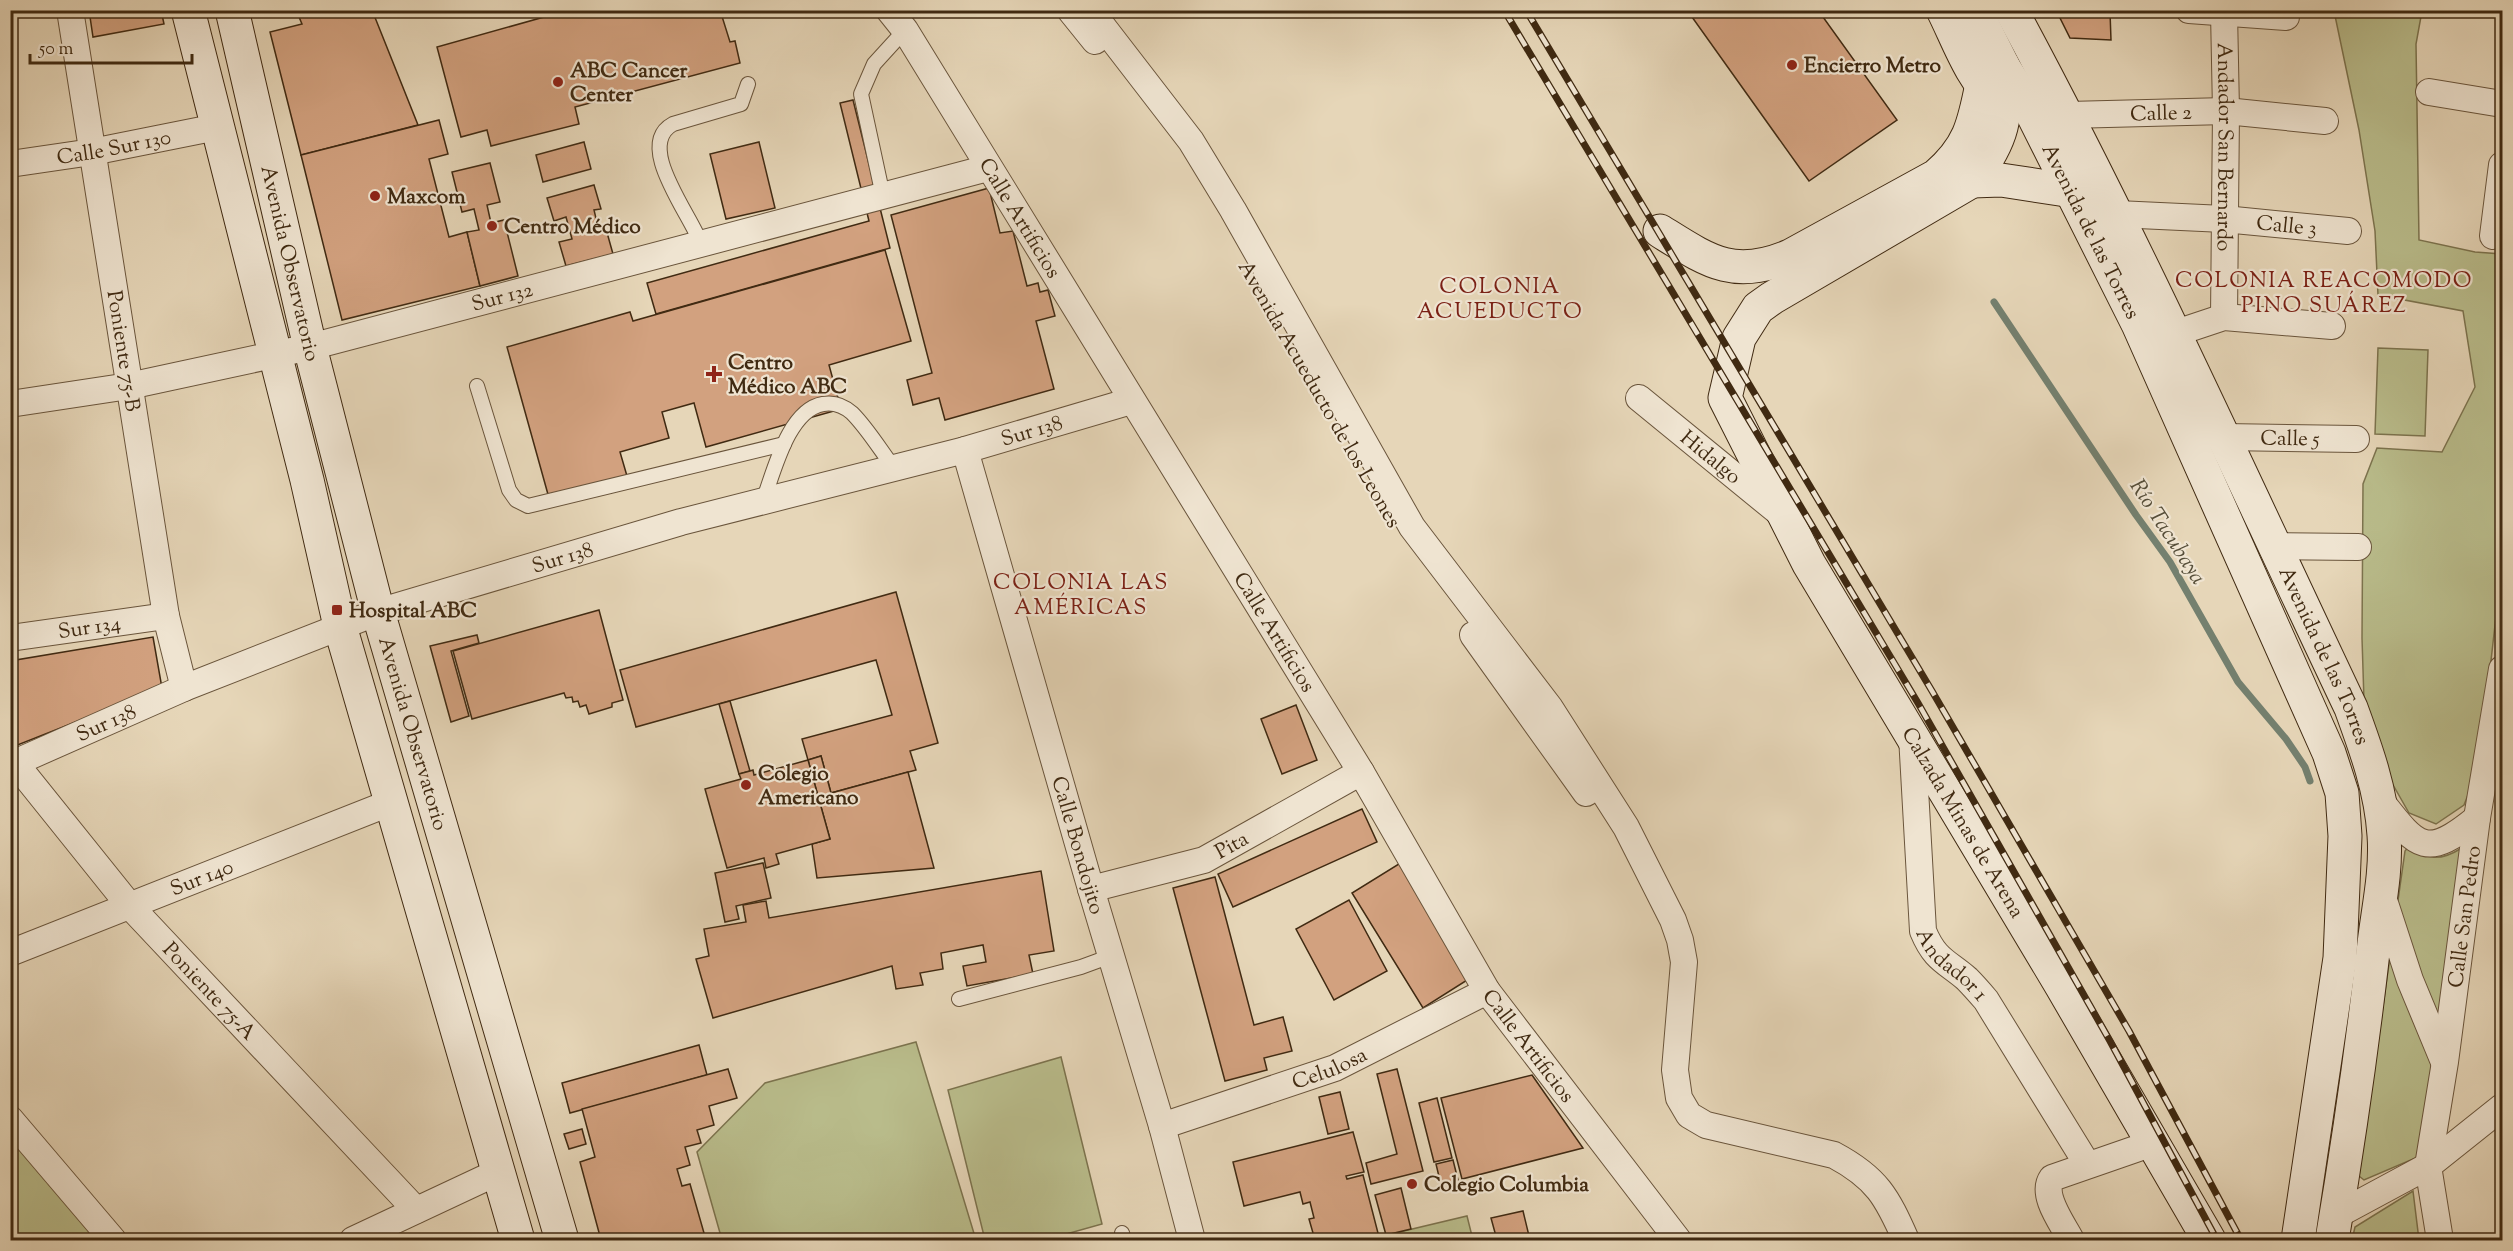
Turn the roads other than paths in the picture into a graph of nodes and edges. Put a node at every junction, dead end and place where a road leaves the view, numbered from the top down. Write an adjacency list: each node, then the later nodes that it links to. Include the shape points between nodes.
1 (70, 10): 23 (street, Poniente 75-B)
2 (188, 10): 22 (street, Avenida Observatorio)
3 (232, 10): 39 (street, Avenida Observatorio)
4 (889, 10): 13 (street, Calle Artificios)
5 (1070, 10): 68 (street, Avenida Acueducto de los Leones, via 1178,149 1389,518 1608,824)
6 (1090, 10): 68 (street, Avenida Acueducto de los Leones, via 1191,141 1396,503 1550,708 1608,796)
7 (1943, 10): 14 (street, Avenida de las Torres)
8 (1975, 10): 14 (street, Avenida de las Torres)
9 (2011, 10): 20 (street, Avenida de las Torres)
10 (2188, 10): 11 (street)
11 (2224, 12): 12 (street); 19 (street, Andador San Bernardo)
12 (2286, 17)
13 (905, 30): 26 (street, Calle Artificios); 29 (lane, via 874,64 861,94)
14 (1992, 75): 18 (street, Avenida de las Torres, via 1995,99); 32 (street, via 1967,142 1952,162 1936,176 1790,256 1769,265 1720,265)
15 (748, 84): 35 (lane, via 741,104 674,124 664,130 658,141 668,181)
16 (2428, 92): 17 (street)
17 (2502, 104)
18 (2019, 111): 20 (street, Avenida de las Torres); 27 (street); 28 (street, Avenida de las Torres)
19 (2226, 111): 20 (street, Calle 2); 21 (street, Calle 2); 31 (street, Andador San Bernardo)
20 (2068, 115): 30 (street, Avenida de las Torres)
21 (2325, 121)
22 (217, 127): 23 (street, Calle Sur 130); 40 (street, Avenida Observatorio)
23 (92, 152): 24 (street, Calle Sur 130); 41 (street, Poniente 75-B)
24 (10, 164)
25 (2502, 165): 34 (street)
26 (988, 168): 29 (street, Sur 132); 44 (street, Calle Artificios)
27 (1972, 181): 28 (street, via 2001,180); 52 (street, Calzada Minas de Arena, via 1772,298 1758,308 1739,338 1725,398)
28 (2072, 189): 30 (street); 95 (street, Avenida de las Torres, via 2181,420 2329,753 2342,793 2346,836 2340,958)
29 (883, 196): 35 (street, Sur 132)
30 (2114, 207): 31 (street, Calle 3); 38 (street, Avenida de las Torres)
31 (2224, 219): 33 (street, Calle 3); 36 (street, Andador San Bernardo)
32 (1660, 231)
33 (2348, 231)
34 (2493, 236)
35 (700, 244): 39 (street, Sur 132)
36 (2224, 317): 37 (street); 38 (street)
37 (2332, 326)
38 (2176, 333): 46 (street, Avenida de las Torres)
39 (310, 346): 40 (street, Sur 132); 55 (street, Avenida Observatorio)
40 (274, 354): 41 (street, Sur 132); 57 (street, Avenida Observatorio)
41 (129, 386): 45 (street, Sur 132); 56 (street, Poniente 75-B)
42 (477, 386): 48 (lane, via 509,490 516,500 528,506)
43 (1639, 398): 52 (street, Hidalgo)
44 (1131, 401): 49 (street, Sur 138); 64 (street, Calle Artificios)
45 (10, 404)
46 (2224, 437): 47 (street, Calle 5); 53 (street, Avenida de las Torres)
47 (2356, 440)
48 (784, 444): 50 (lane, via 807,408 828,403 840,405 852,414); 51 (lane)
49 (965, 450): 50 (street, Sur 138); 69 (street, Calle Bondojito)
50 (894, 468): 51 (street, Sur 138)
51 (763, 501): 55 (street, Sur 138)
52 (1784, 516): 61 (street, Calzada Minas de Arena)
53 (2274, 546): 54 (street); 65 (street, Avenida de las Torres, via 2351,708)
54 (2358, 546)
55 (378, 612): 57 (street, Sur 138); 89 (street, Avenida Observatorio)
56 (166, 616): 58 (street, Sur 134); 60 (street, Poniente 75-B)
57 (340, 626): 60 (street, Sur 138); 66 (street, Avenida Observatorio)
58 (10, 638)
59 (2502, 676): 62 (street, Calle San Pedro)
60 (184, 688): 63 (street, Sur 138)
61 (1912, 735): 80 (street, Calzada Minas de Arena); 81 (street, Andador 1, via 1923,931 1930,948 1986,1000)
62 (2496, 763): 67 (street, Calle San Pedro)
63 (13, 764): 71 (street, Poniente 75-A)
64 (1361, 772): 69 (street, Pita, via 1204,860); 74 (street, Calle Artificios)
65 (2381, 801): 67 (street, via 2402,828 2424,844 2444,842); 70 (street, Avenida de las Torres, via 2385,837)
66 (392, 802): 71 (street, Sur 140); 83 (street, Avenida Observatorio)
67 (2477, 818): 76 (street, Calle San Pedro)
68 (1642, 860): 92 (street, Avenida Acueducto de los Leones, via 1673,920 1684,962 1675,1070 1683,1107 1706,1125 1834,1155 1851,1164 1891,1205)
69 (1091, 889): 73 (street, Calle Bondojito)
70 (2380, 889): 76 (street, via 2410,980); 85 (street, Avenida de las Torres)
71 (129, 905): 72 (street, Sur 140); 84 (street, Poniente 75-A)
72 (10, 953)
73 (1111, 956): 75 (lane); 79 (street, Calle Bondojito)
74 (1487, 991): 79 (street, Celulosa, via 1335,1068); 91 (street, Calle Artificios)
75 (959, 999)
76 (2445, 1062): 82 (street, Calle San Pedro)
77 (2502, 1107): 82 (street)
78 (10, 1119): 86 (street)
79 (1162, 1126): 90 (street, Calle Bondojito)
80 (2153, 1143): 81 (street); 94 (street, Calzada Minas de Arena)
81 (2087, 1164): 93 (street, via 2057,1174 2049,1182 2049,1196)
82 (2428, 1166): 85 (street); 96 (street, Calle San Pedro)
83 (498, 1172): 84 (street); 88 (street, Avenida Observatorio)
84 (416, 1210): 87 (street)
85 (2334, 1228)
86 (113, 1240)
87 (353, 1240)
88 (518, 1240)
89 (562, 1240)
90 (1192, 1240)
91 (1678, 1240)
92 (1906, 1240)
93 (2071, 1240)
94 (2209, 1240)
95 (2298, 1240)
96 (2440, 1240)

